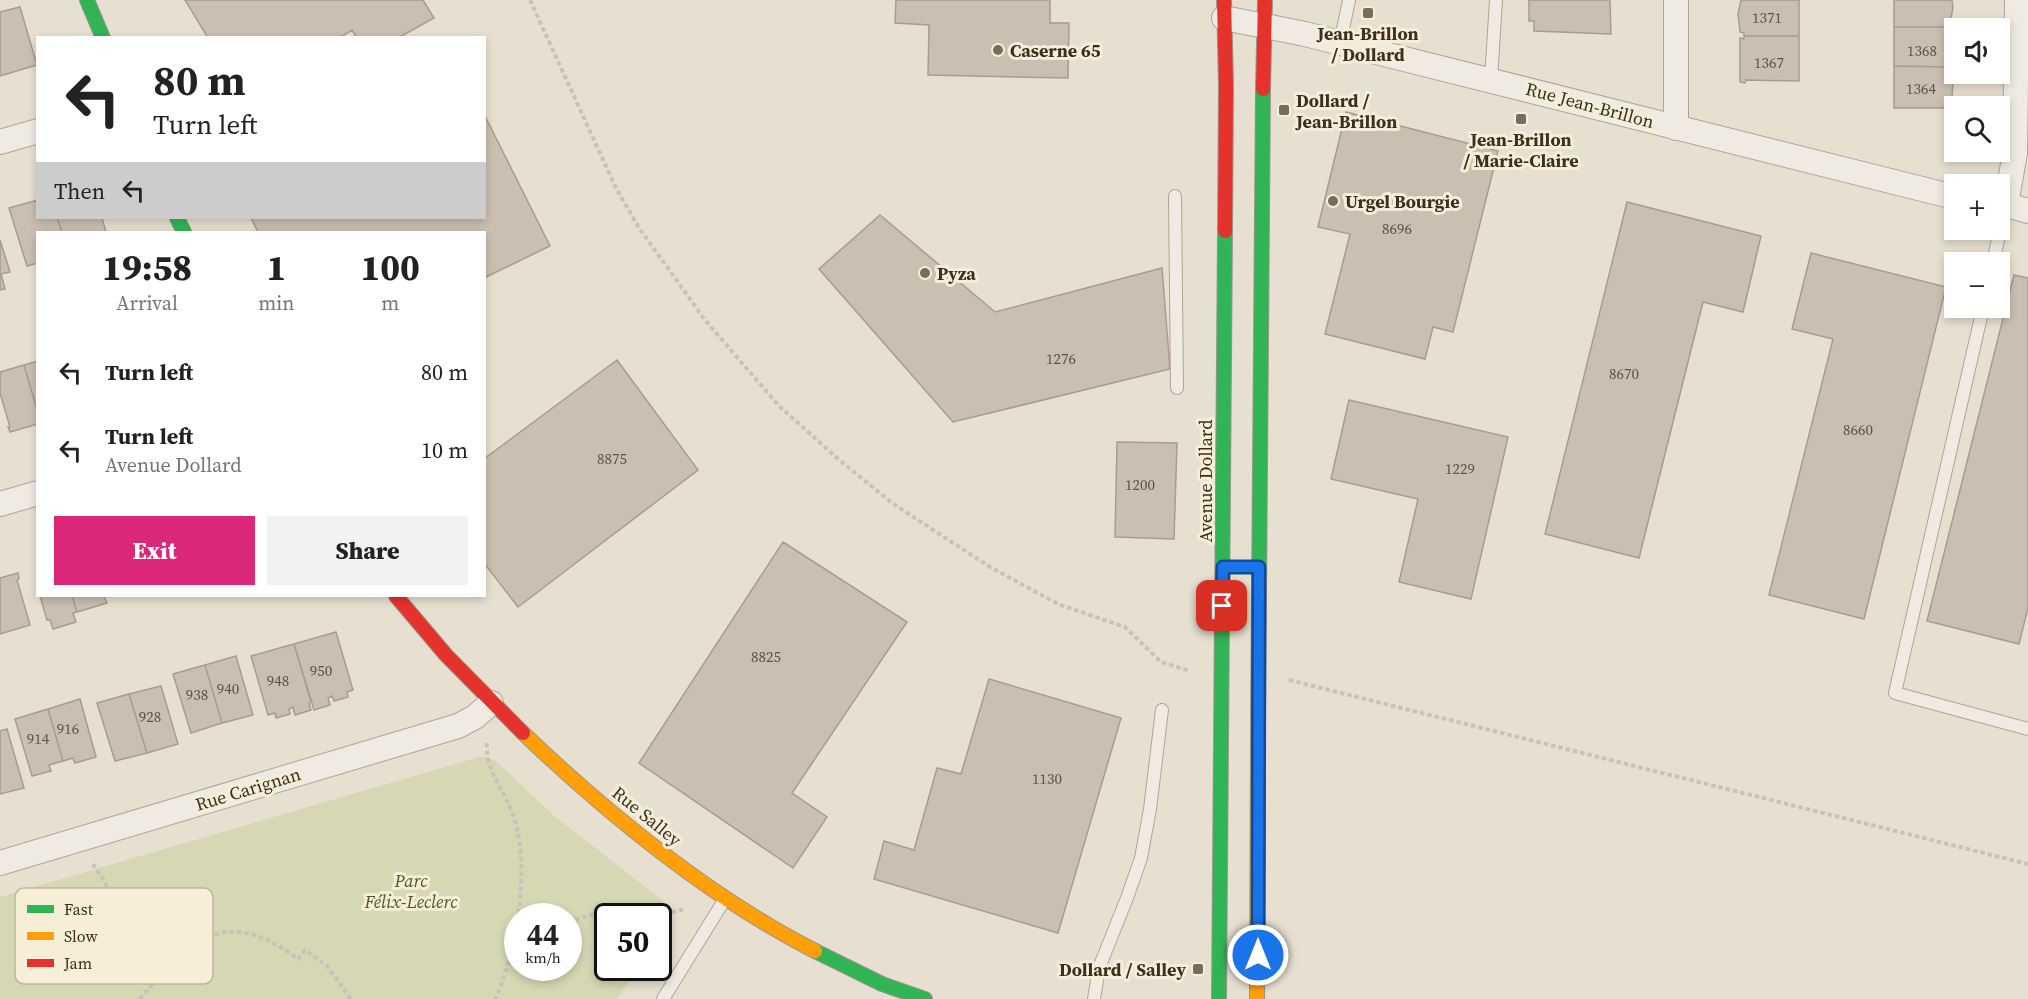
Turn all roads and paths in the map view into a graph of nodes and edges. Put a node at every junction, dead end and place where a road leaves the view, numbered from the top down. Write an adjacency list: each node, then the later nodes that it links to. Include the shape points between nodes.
1 (87, 0): 10 (main road)
2 (530, 0): 26 (path, via 616,188 639,228 705,320 779,406 892,503 990,567 1058,604 1125,627 1161,662)
3 (1265, 0): 9 (main road)
4 (1349, 0): 11 (lane)
5 (1496, 0): 12 (lane)
6 (1676, 0): 13 (street)
7 (2017, 0): 18 (street)
8 (1224, 9): 9 (street, Rue Jean-Brillon); 46 (main road, Avenue Dollard, via 1227,567)
9 (1265, 25): 11 (street, Rue Jean-Brillon); 25 (main road, via 1255,567)
10 (102, 36)
11 (1340, 43): 12 (street, Rue Jean-Brillon)
12 (1491, 80): 13 (street, Rue Jean-Brillon)
13 (1676, 128): 16 (street, Rue Jean-Brillon)
14 (36, 132): 15 (street)
15 (0, 142)
16 (1944, 195)
17 (1175, 196): 21 (lane)
18 (2011, 206): 19 (lane)
19 (1996, 252)
20 (1981, 318): 29 (lane, via 1895,693)
21 (1177, 388)
22 (36, 494): 23 (street)
23 (0, 504)
24 (397, 597): 27 (main road, Rue Salley)
25 (1258, 672): 32 (path); 47 (main road)
26 (1200, 674)
27 (491, 703): 31 (street, Rue Carignan, via 458,726); 35 (main road, Rue Salley, via 596,798)
28 (1162, 710): 45 (lane, via 1141,858 1099,968)
29 (2028, 729)
30 (487, 754): 36 (path, via 519,838)
31 (0, 863)
32 (2028, 864)
33 (94, 867): 34 (path)
34 (106, 888)
35 (726, 898): 43 (lane); 44 (main road, Rue Salley, via 833,961)
36 (518, 903)
37 (213, 936): 41 (path, via 248,934 281,946 298,958 305,950 327,966)
38 (504, 974): 42 (path)
39 (153, 984): 40 (path)
40 (140, 999)
41 (351, 999)
42 (495, 999)
43 (663, 999)
44 (925, 999)
45 (1094, 999)
46 (1219, 999)
47 (1257, 999)

